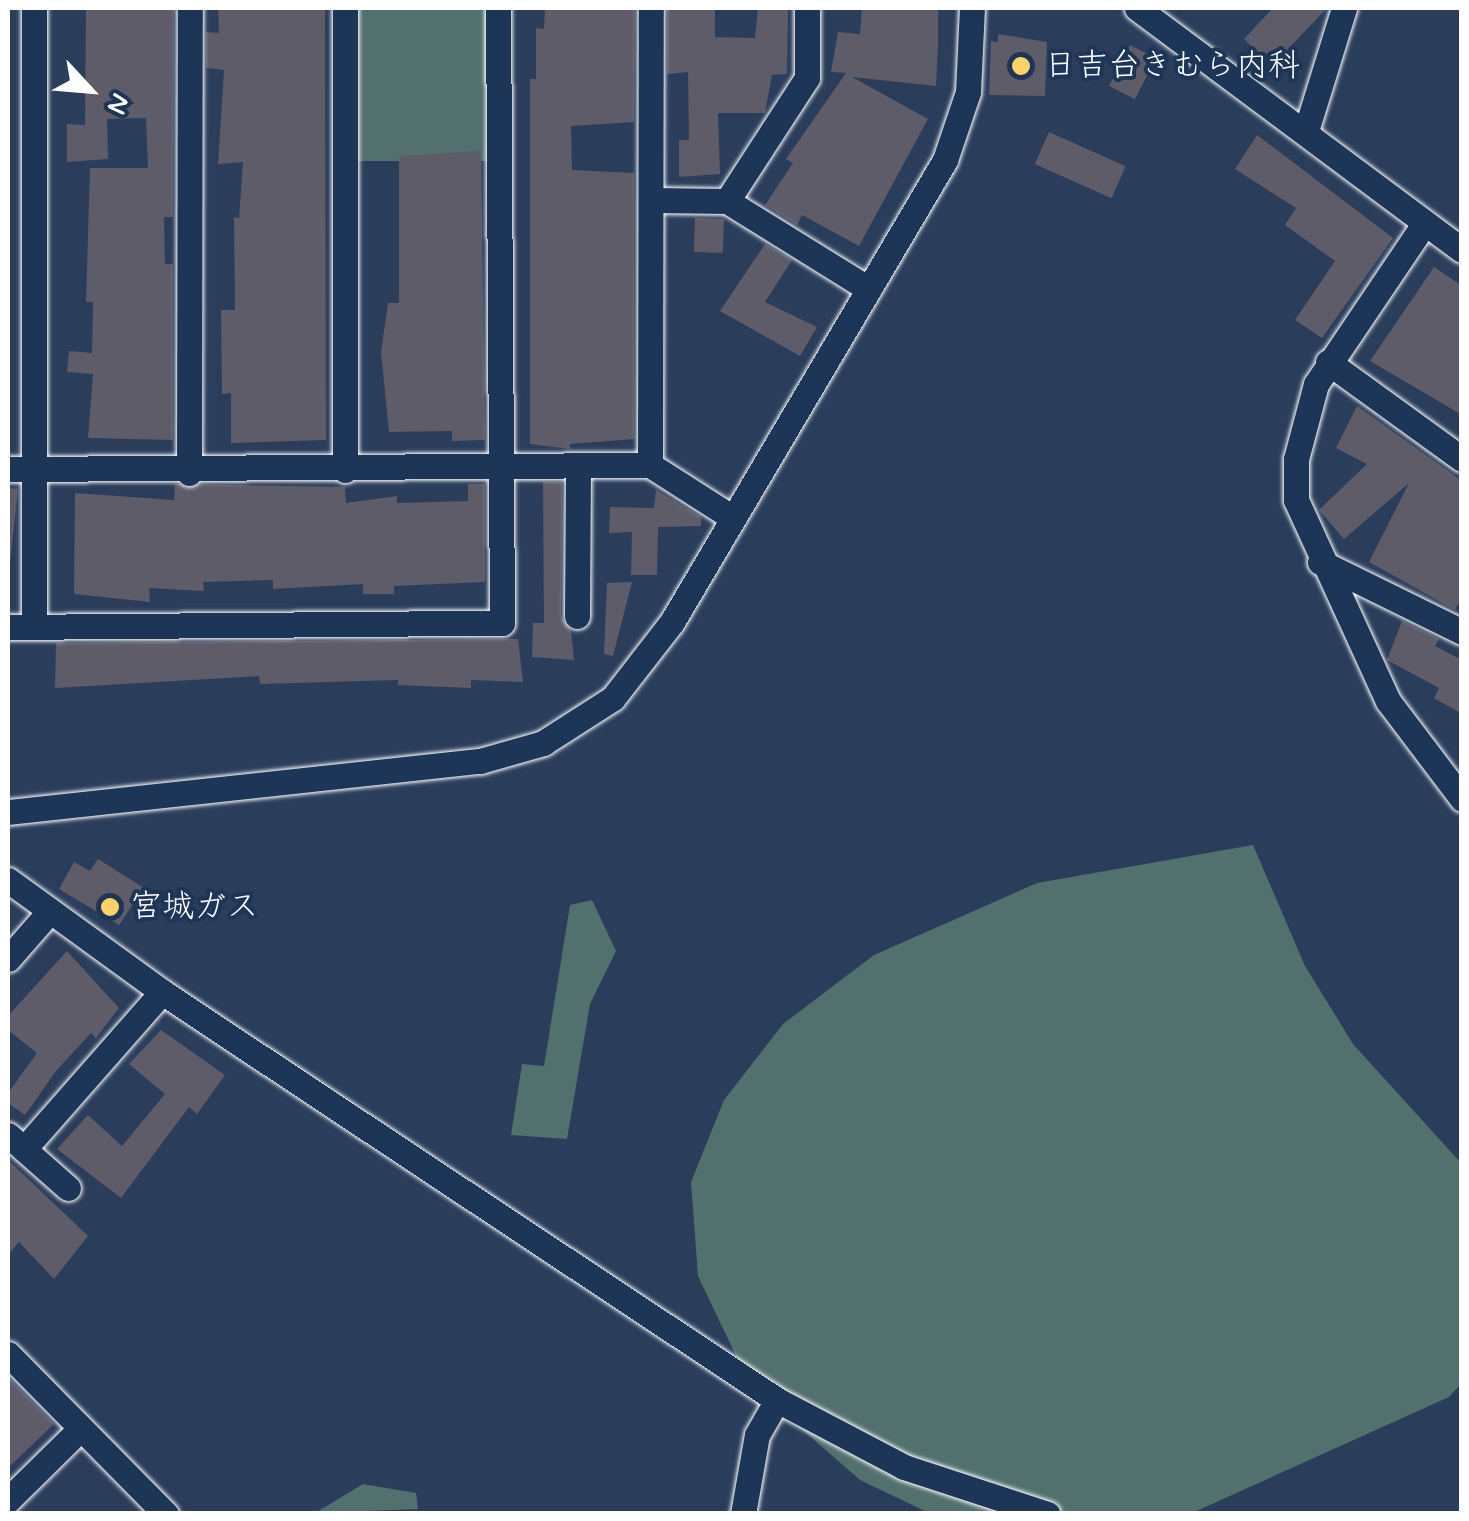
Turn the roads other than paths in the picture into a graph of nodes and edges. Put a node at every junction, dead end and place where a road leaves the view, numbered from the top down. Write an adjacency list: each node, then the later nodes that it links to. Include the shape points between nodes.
1 (34, 8): 16 (street)
2 (190, 8): 25 (street)
3 (345, 8): 24 (street)
4 (498, 8): 19 (street)
5 (651, 8): 11 (street)
6 (807, 8): 12 (street, via 807,78)
7 (972, 8): 15 (street, via 962,115 945,160)
8 (1137, 8): 10 (street)
9 (1344, 8): 10 (street)
10 (1306, 131): 13 (street)
11 (654, 200): 12 (street); 21 (street)
12 (727, 201): 15 (street)
13 (1424, 224): 14 (street); 17 (street)
14 (1462, 250)
15 (869, 289): 26 (street)
16 (20, 290): 23 (street)
17 (1328, 362): 18 (street); 27 (street, via 1296,460 1296,500)
18 (1462, 458)
19 (499, 466): 20 (street); 24 (street); 29 (street, via 502,623)
20 (578, 466): 21 (street); 28 (street)
21 (650, 466): 26 (street)
22 (8, 469): 23 (street)
23 (37, 470): 25 (street); 29 (street)
24 (345, 470): 25 (street)
25 (189, 472)
26 (733, 518): 33 (street, via 634,677 543,743 414,770)
27 (1320, 562): 31 (street); 32 (street, via 1388,701)
28 (577, 616)
29 (34, 626): 30 (street)
30 (8, 627)
31 (1462, 632)
32 (1462, 800)
33 (8, 812)
34 (8, 880): 35 (street)
35 (50, 911): 36 (street); 37 (street)
36 (8, 959)
37 (162, 992): 38 (street); 41 (street)
38 (16, 1142): 39 (street)
39 (68, 1188)
40 (8, 1354): 42 (street)
41 (777, 1400): 45 (street, via 756,1436); 46 (street, via 904,1467)
42 (80, 1429): 43 (street); 44 (street)
43 (8, 1500)
44 (166, 1514)
45 (743, 1514)
46 (1048, 1514)

